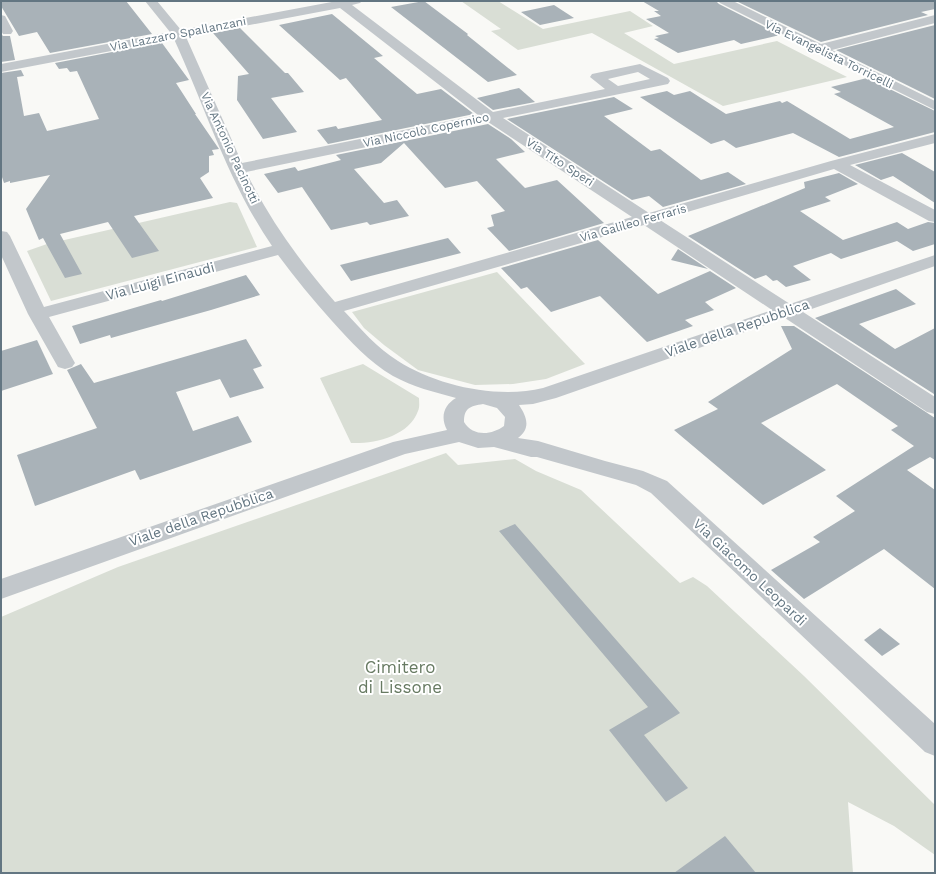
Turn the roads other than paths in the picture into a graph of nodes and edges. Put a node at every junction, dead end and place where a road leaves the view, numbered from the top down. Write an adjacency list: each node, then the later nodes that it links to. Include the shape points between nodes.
1 (151, 1): 7 (street, Via Antonio Pacinotti)
2 (724, 1): 8 (street, Via Evangelista Torricelli)
3 (349, 2): 7 (street, Via Lazzaro Spallanzani); 12 (street, Via Tito Speri)
4 (1, 19): 6 (street)
5 (935, 19): 8 (street)
6 (7, 31)
7 (178, 34): 9 (street, Via Lazzaro Spallanzani); 15 (street, Via Antonio Pacinotti)
8 (819, 48): 11 (street, Via Evangelista Torricelli)
9 (1, 68)
10 (615, 90): 12 (street, Via Niccolò Copernico)
11 (935, 106)
12 (489, 116): 15 (street, Via Niccolò Copernico); 17 (street, Via Tito Speri)
13 (935, 138): 14 (street, Via Galileo Ferraris)
14 (836, 164): 16 (street); 17 (street, Via Galileo Ferraris)
15 (237, 169): 19 (street, Via Antonio Pacinotti)
16 (935, 217)
17 (648, 219): 21 (street, Via Galileo Ferraris); 22 (street, Via Tito Speri)
18 (1, 236): 23 (street)
19 (282, 249): 21 (street, Via Antonio Pacinotti); 23 (street, Via Luigi Einaudi)
20 (932, 260): 22 (street, Viale della Repubblica)
21 (331, 309): 25 (street, Via Antonio Pacinotti, via 379,356 398,370)
22 (786, 311): 26 (street, Viale della Repubblica); 28 (street, Via Tito Speri)
23 (38, 314): 24 (street)
24 (65, 362)
25 (425, 383): 27 (street, Via Antonio Pacinotti); 30 (street, Via Antonio Pacinotti, via 439,395)
26 (549, 394): 27 (street, Viale della Repubblica); 29 (street, Viale della Repubblica)
27 (490, 398): 29 (street, via 506,403 516,416); 30 (street, Viale della Repubblica, via 473,399 460,404 454,411)
28 (935, 407)
29 (516, 423): 31 (street, Viale della Repubblica, via 512,431); 32 (street, Via Giacomo Leopardi)
30 (457, 425): 31 (street, Viale della Repubblica, via 471,439); 33 (street, Viale della Repubblica)
31 (494, 440): 32 (street, Via Giacomo Leopardi)
32 (538, 449): 34 (street, Via Giacomo Leopardi, via 643,479 659,487)
33 (1, 589)
34 (935, 743)

